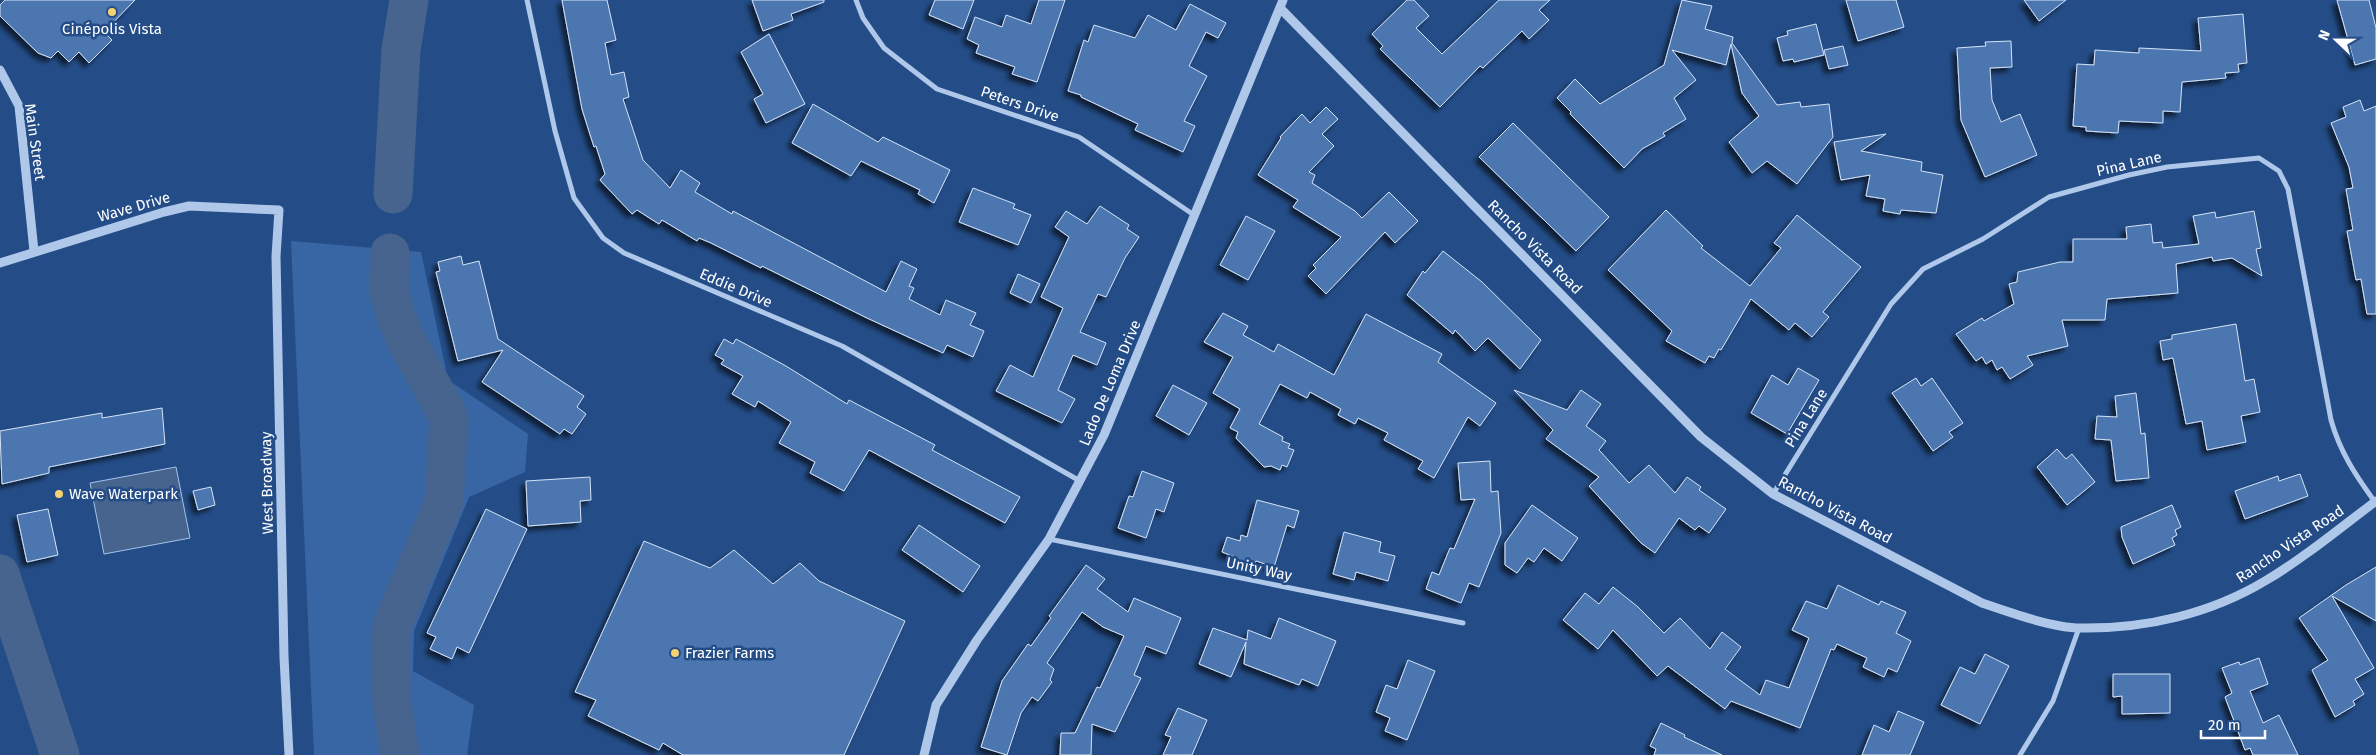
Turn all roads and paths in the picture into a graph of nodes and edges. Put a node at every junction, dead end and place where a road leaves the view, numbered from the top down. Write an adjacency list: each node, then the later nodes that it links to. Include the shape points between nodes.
1 (527, 0): 9 (street, Eddie Drive, via 555,131 574,198 603,238 624,254 842,346)
2 (856, 0): 6 (street, Peters Drive, via 863,18 884,48 937,89 1079,137)
3 (1281, 4): 6 (street, Lado De Loma Drive); 10 (street, Rancho Vista Road, via 1701,437)
4 (0, 70): 7 (street, Main Street, via 19,106)
5 (280, 210): 7 (street, Wave Drive, via 189,206); 15 (street, West Broadway, via 277,266 284,657)
6 (1194, 215): 9 (street, Lado De Loma Drive, via 1104,435)
7 (34, 251): 8 (street, Wave Drive)
8 (0, 263)
9 (1081, 482): 12 (street, Lado De Loma Drive)
10 (1773, 494): 11 (street, Pina Lane, via 1892,304 1923,269 1983,239 2049,197 2129,175 2259,158 2279,171 2288,188 2330,420 2353,472); 14 (street, Rancho Vista Road, via 1982,603 2016,615)
11 (2375, 502): 14 (street, Rancho Vista Road, via 2265,581 2224,603 2196,613 2133,625)
12 (1050, 539): 13 (street, Unity Way); 16 (street, Lado De Loma Drive, via 977,640 936,705)
13 (1463, 623)
14 (2079, 628): 17 (street, via 2053,702)
15 (289, 755)
16 (924, 755)
17 (2020, 755)

